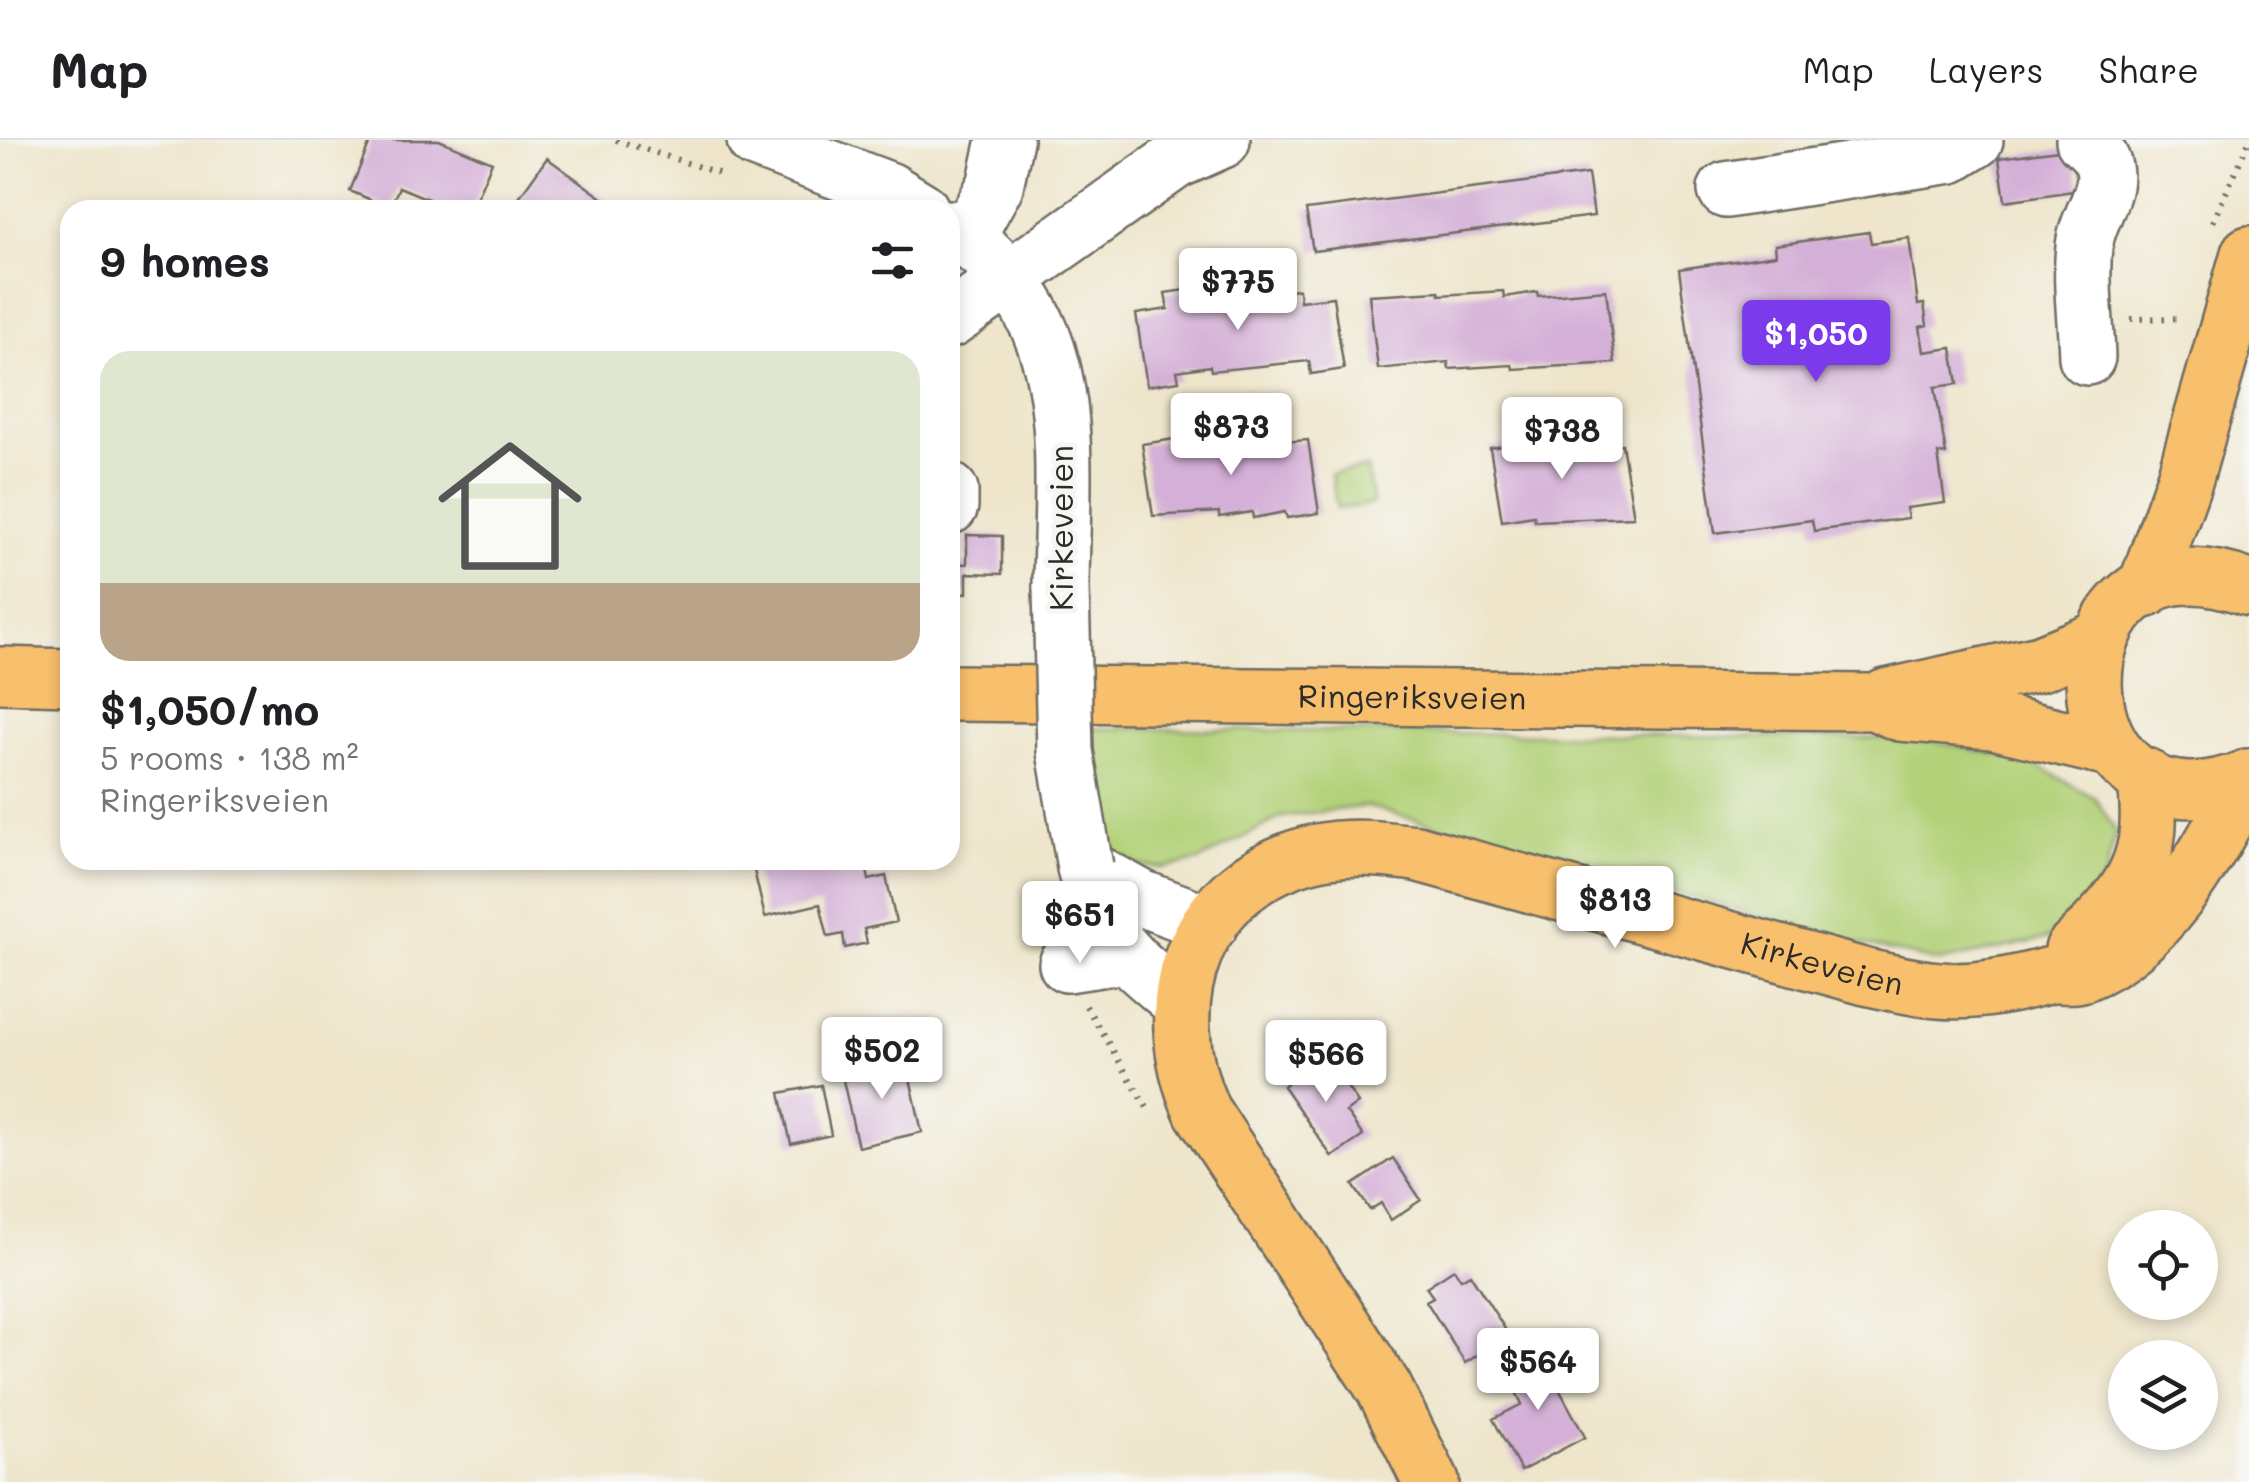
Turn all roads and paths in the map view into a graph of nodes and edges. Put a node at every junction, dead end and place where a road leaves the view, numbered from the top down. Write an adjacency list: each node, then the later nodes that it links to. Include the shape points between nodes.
1 (616, 140): 6 (path)
2 (1005, 140): 9 (street, via 995,186)
3 (1222, 140): 12 (street, via 1176,162)
4 (1975, 140): 7 (street, via 1951,156)
5 (2084, 140): 15 (street, via 2103,169 2104,196 2084,244)
6 (748, 161): 8 (street, Kirkeveien, via 888,190)
7 (1726, 190)
8 (905, 200)
9 (960, 214)
10 (960, 237): 12 (street, Kirkeveien)
11 (2249, 254): 17 (main road, via 2185,478)
12 (1008, 279): 14 (street); 25 (street, Kirkeveien, bridge, via 1045,333 1056,378 1066,751)
13 (2195, 308): 15 (path, via 2180,320)
14 (960, 313)
15 (2086, 338)
16 (2249, 588): 17 (main road, via 2184,577)
17 (2145, 590): 18 (main road, via 2114,616)
18 (2100, 640): 22 (main road, Ringeriksveien, via 2040,663); 23 (main road, via 2092,701)
19 (0, 676): 20 (main road)
20 (60, 677)
21 (960, 692): 22 (main road, Ringeriksveien)
22 (1874, 702): 23 (main road, Ringeriksveien, via 1900,713 1993,721)
23 (2130, 763): 24 (main road, Ringeriksveien, via 2196,790); 29 (main road, via 2150,810 2148,850 2123,901)
24 (2249, 777): 29 (main road, Kirkeveien, via 2157,920 2119,954 2080,975)
25 (1085, 867): 26 (street); 27 (street, Kirkeveien, via 1100,923)
26 (1210, 924): 29 (main road, Kirkeveien, via 1234,896 1276,868 1319,852 1365,846 1475,867 1917,989 1987,992); 30 (main road, Kirkeveien)
27 (1125, 955): 28 (street); 30 (street, Kirkeveien)
28 (1067, 964)
29 (2052, 975)
30 (1180, 1002): 31 (main road, Kirkeveien, via 1184,1066 1202,1111 1384,1388)
31 (1431, 1482)

